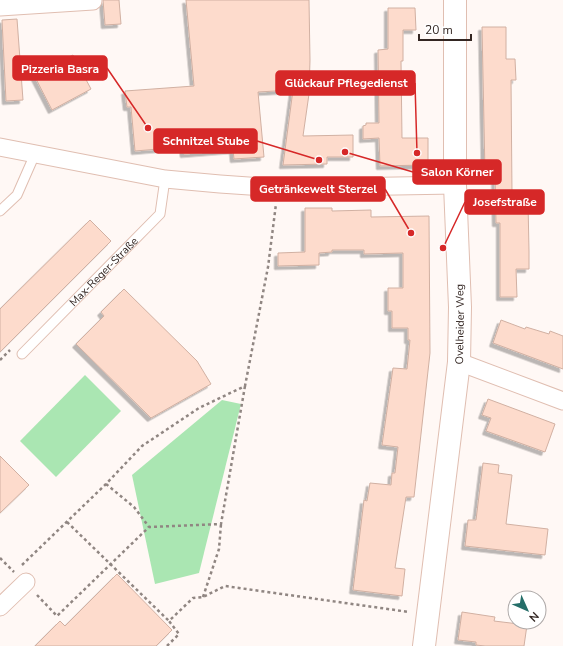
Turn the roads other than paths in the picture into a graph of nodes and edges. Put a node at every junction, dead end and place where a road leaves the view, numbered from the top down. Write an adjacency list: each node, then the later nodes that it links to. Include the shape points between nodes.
1 (455, 0): 7 (street, Ovelheider Weg)
2 (93, 1): 3 (street)
3 (0, 7)
4 (0, 147): 5 (street)
5 (34, 154): 6 (street); 8 (lane, via 17,195)
6 (165, 179): 7 (street, via 278,188); 9 (lane, Max-Reger-Straße, via 160,214)
7 (455, 185): 10 (street, Ovelheider Weg, via 460,307)
8 (0, 212)
9 (22, 354)
10 (459, 362): 11 (street); 14 (street, Ovelheider Weg)
11 (563, 401)
12 (20, 577): 13 (street)
13 (0, 607)
14 (424, 646)

